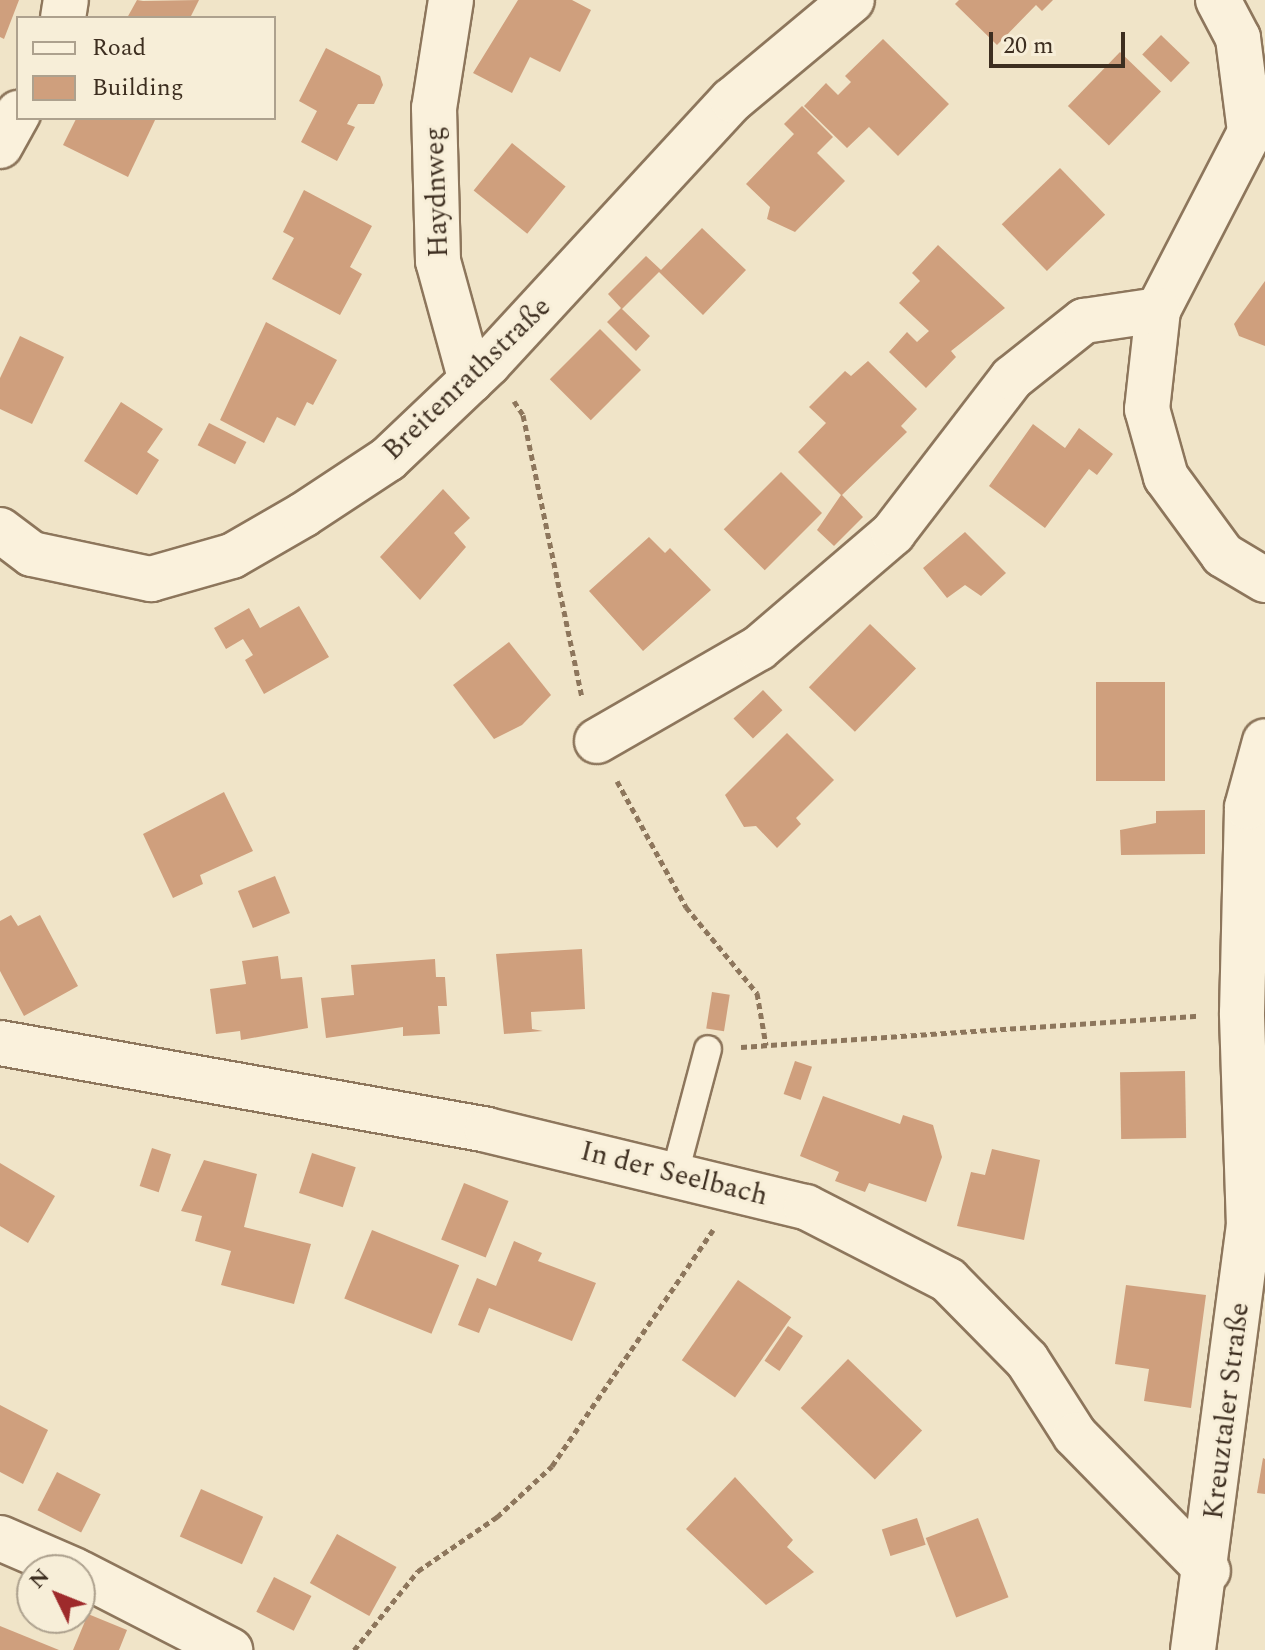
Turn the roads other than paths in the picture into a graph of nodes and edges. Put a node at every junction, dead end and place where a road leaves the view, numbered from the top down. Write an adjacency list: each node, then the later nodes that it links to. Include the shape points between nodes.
1 (451, 0): 7 (street, Haydnweg, via 434,108 438,261)
2 (852, 0): 7 (street, Breitenrathstraße, via 732,100)
3 (1218, 0): 6 (street, via 1238,38 1250,132)
4 (16, 117): 5 (street)
5 (0, 146)
6 (1158, 310): 9 (street, via 1147,409 1166,477 1223,555); 10 (street, via 1084,321 1012,378 882,542 759,648)
7 (471, 381): 8 (street, Breitenrathstraße, via 388,459 232,556 151,579 32,554)
8 (0, 530)
9 (1265, 580)
10 (597, 741)
11 (1265, 741): 17 (street, Kreuztaler Straße, via 1247,807 1242,1013 1249,1227)
12 (0, 1043): 14 (street, In der Seelbach, via 236,1081)
13 (708, 1049): 14 (lane)
14 (675, 1173): 17 (street, In der Seelbach, via 806,1207 948,1280 1027,1360 1075,1435)
15 (0, 1538): 16 (street)
16 (37, 1554)
17 (1208, 1571): 20 (street, Kreuztaler Straße)
18 (96, 1581): 19 (street)
19 (230, 1650)
20 (1193, 1650)

